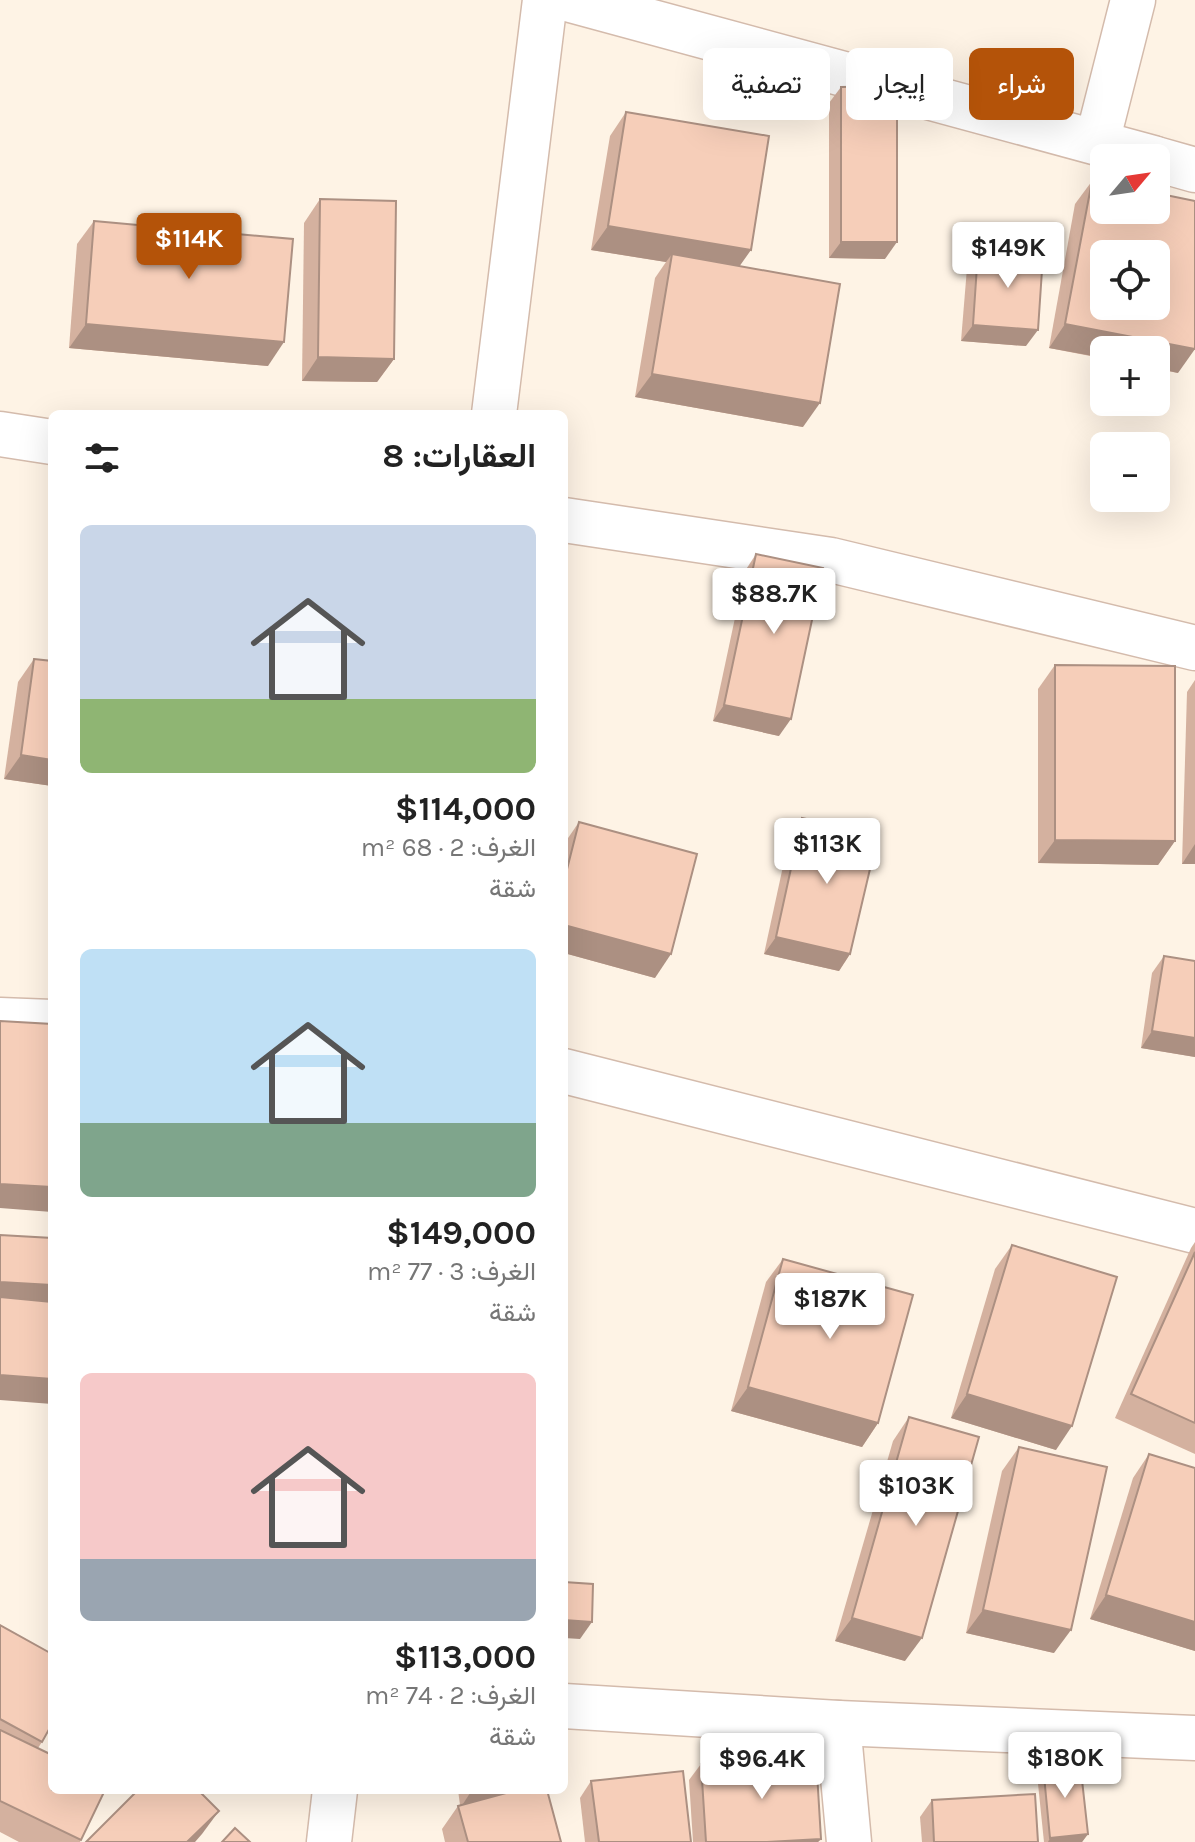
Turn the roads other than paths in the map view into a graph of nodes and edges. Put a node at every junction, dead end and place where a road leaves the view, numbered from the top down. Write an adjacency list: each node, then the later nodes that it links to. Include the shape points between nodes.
1 (545, 0): 8 (street)
2 (571, 0): 4 (street)
3 (1133, 0): 4 (street)
4 (1097, 142): 5 (street)
5 (1104, 144)
6 (1170, 163): 7 (street)
7 (1195, 170)
8 (494, 410)
9 (0, 434): 10 (street)
10 (48, 441)
11 (568, 521): 12 (street, via 831,560)
12 (1195, 648)
13 (0, 1020): 14 (street)
14 (48, 1022)
15 (568, 1072): 16 (street)
16 (1195, 1231)
17 (568, 1706): 18 (street)
18 (838, 1723): 19 (street); 22 (street)
19 (1195, 1738)
20 (335, 1794): 21 (street)
21 (329, 1842)
22 (849, 1842)

